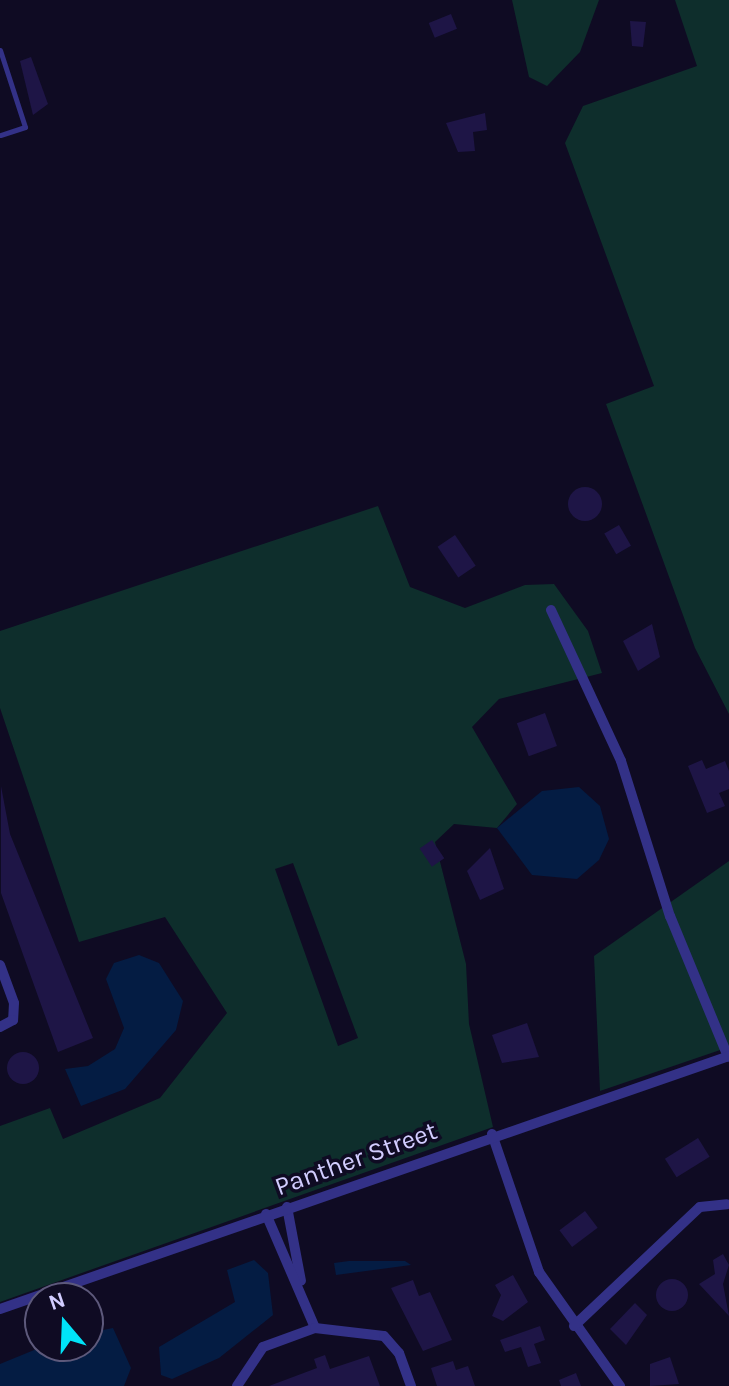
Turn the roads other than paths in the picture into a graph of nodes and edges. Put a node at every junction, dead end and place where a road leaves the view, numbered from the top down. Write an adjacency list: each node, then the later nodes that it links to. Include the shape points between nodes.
1 (0, 50): 2 (lane, via 25,127)
2 (0, 135)
3 (551, 610): 6 (street, via 621,761 670,916)
4 (0, 965): 5 (street, via 14,1003 13,1020)
5 (0, 1027)
6 (729, 1056): 7 (street, Panther Street)
7 (492, 1134): 9 (street, Panther Street); 15 (street, via 539,1272)
8 (727, 1204): 15 (street, via 700,1207)
9 (287, 1207): 10 (street, Panther Street); 11 (street)
10 (266, 1214): 12 (street); 14 (street, Panther Street)
11 (299, 1248): 12 (street); 13 (street)
12 (283, 1253): 13 (street)
13 (301, 1283): 16 (street)
14 (0, 1309)
15 (574, 1326): 19 (street)
16 (315, 1328): 17 (street, via 263,1347); 18 (street, via 384,1336 399,1353)
17 (237, 1386)
18 (411, 1386)
19 (620, 1386)

